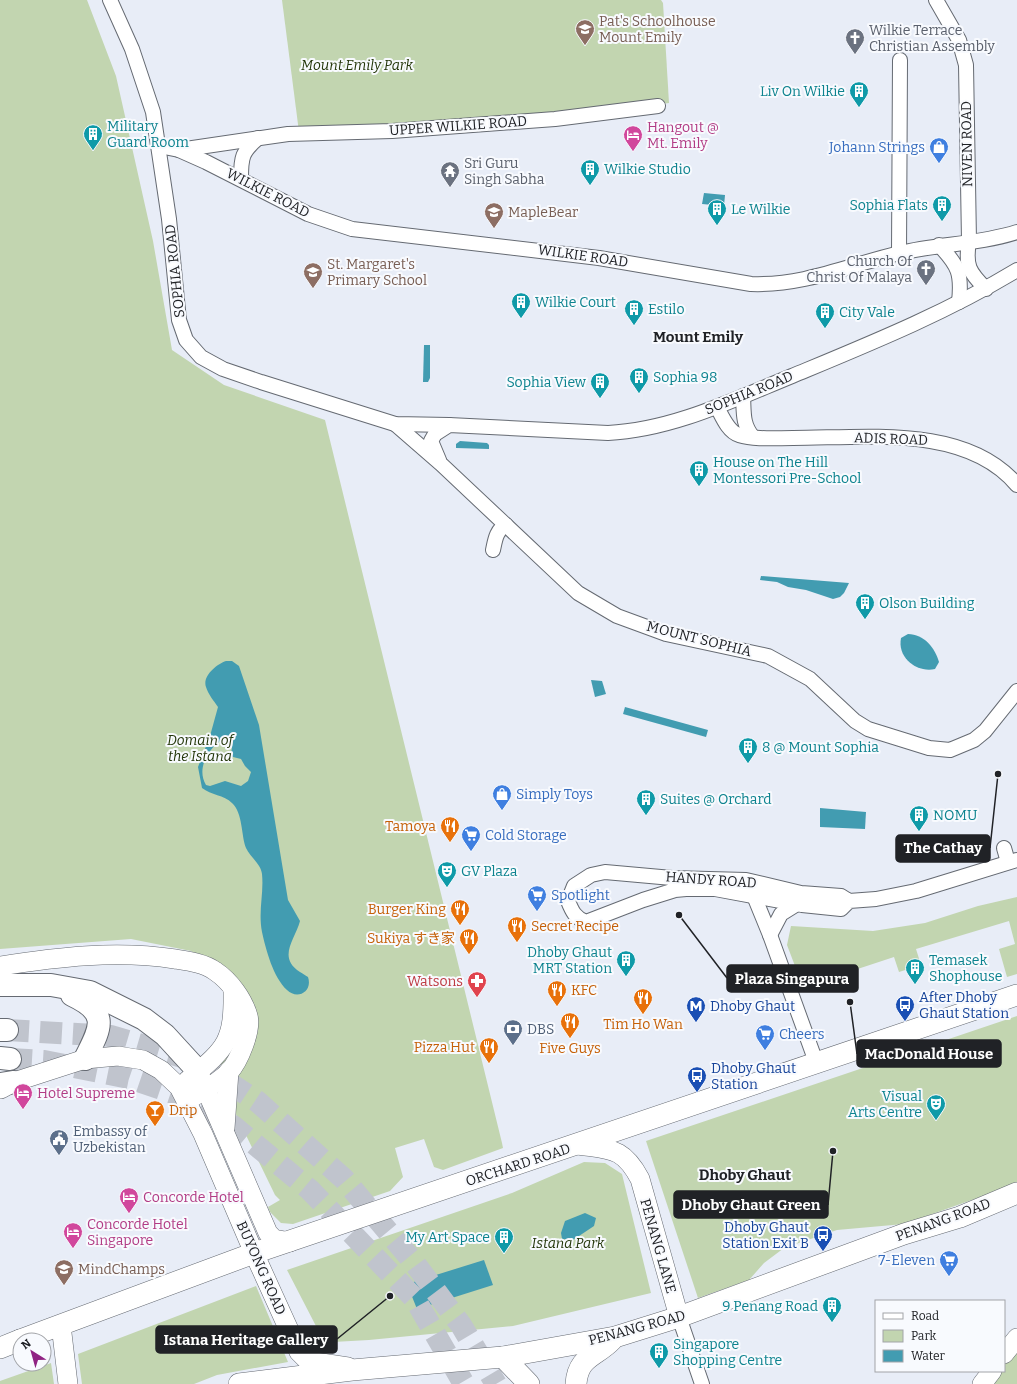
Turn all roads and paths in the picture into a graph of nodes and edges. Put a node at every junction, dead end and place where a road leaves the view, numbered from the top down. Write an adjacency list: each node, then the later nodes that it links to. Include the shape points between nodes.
1 (110, 0): 6 (street, SOPHIA ROAD, via 132,49 147,92)
2 (936, 0): 10 (street, NIVEN ROAD, via 959,40 966,65)
3 (900, 60): 12 (street)
4 (658, 106): 5 (street, UPPER WILKIE ROAD, via 555,119 392,131 288,134)
5 (258, 138): 7 (street, UPPER WILKIE ROAD); 8 (street, via 244,152)
6 (159, 146): 7 (street, WILKIE ROAD); 18 (street, SOPHIA ROAD, via 179,320 186,340 201,357 223,369)
7 (179, 150): 8 (street, WILKIE ROAD)
8 (241, 178): 12 (street, WILKIE ROAD, via 308,214 352,229 599,258 751,284 798,282)
9 (1017, 232): 10 (street, WILKIE ROAD)
10 (969, 241): 11 (street, WILKIE ROAD); 14 (street, NIVEN ROAD, via 966,258 968,267)
11 (939, 245): 12 (street, WILKIE ROAD); 15 (street, via 950,257 961,281)
12 (899, 253)
13 (1017, 270): 14 (street, SOPHIA ROAD)
14 (986, 289): 15 (street, SOPHIA ROAD)
15 (959, 302): 16 (street, SOPHIA ROAD, via 897,332)
16 (743, 396): 17 (street, SOPHIA ROAD); 20 (street, via 743,418 746,429)
17 (717, 407): 19 (street, SOPHIA ROAD, via 631,432); 20 (street, ADIS ROAD, via 733,432)
18 (395, 424): 19 (street, SOPHIA ROAD); 21 (street, MOUNT SOPHIA)
19 (455, 425): 21 (street, MOUNT SOPHIA, via 435,434 432,441)
20 (753, 437): 22 (street, ADIS ROAD, via 910,438 938,441 963,448 985,460)
21 (441, 464): 23 (street, MOUNT SOPHIA)
22 (1017, 485)
23 (506, 525): 24 (street, via 497,534); 25 (street, MOUNT SOPHIA, via 578,594 617,616 666,634 768,656 810,679 855,721 868,729 929,748 950,750 974,740)
24 (493, 550)
25 (1017, 691)
26 (1004, 848): 27 (street)
27 (1013, 861): 30 (street, HANDY ROAD, via 905,894)
28 (746, 880): 29 (street); 29 (street, HANDY ROAD, via 672,878 605,872 591,875 574,886 568,901 572,911 586,922 675,890 715,890); 30 (street, HANDY ROAD, via 801,893 841,896)
29 (754, 896): 31 (street, HANDY ROAD); 32 (street)
30 (849, 901): 31 (street, HANDY ROAD, via 841,909)
31 (797, 904): 32 (street, via 781,914)
32 (770, 935): 39 (street)
33 (0, 966): 36 (street, via 64,956 159,956 203,965 216,971)
34 (0, 985): 35 (highway)
35 (51, 985): 38 (highway, via 86,1001 96,1011 100,1029); 41 (highway, via 90,992 144,1019 165,1035)
36 (234, 990): 40 (street, via 244,1004 249,1031); 41 (street, via 232,1024 226,1042)
37 (1017, 995): 39 (main road, ORCHARD ROAD)
38 (85, 1058): 42 (street); 43 (street, via 118,1056 143,1060 161,1070)
39 (816, 1062): 45 (main road, ORCHARD ROAD)
40 (229, 1072): 41 (street); 44 (street)
41 (202, 1080): 43 (street); 44 (street, BUYONG ROAD)
42 (5, 1085)
43 (183, 1094): 50 (street, BUYONG ROAD)
44 (225, 1131): 49 (street, BUYONG ROAD, via 268,1233 274,1239)
45 (578, 1145): 49 (main road, ORCHARD ROAD); 51 (street, PENANG LANE, via 611,1150 621,1154 632,1164 640,1179)
46 (1017, 1193): 48 (main road, PENANG ROAD)
47 (1017, 1209): 48 (main road)
48 (960, 1217): 51 (main road, PENANG ROAD, via 897,1237)
49 (290, 1242): 50 (main road, ORCHARD ROAD)
50 (254, 1253): 52 (main road, ORCHARD ROAD); 60 (street, BUYONG ROAD, via 299,1352 308,1361 350,1367)
51 (679, 1317): 54 (main road, PENANG ROAD); 66 (street, PENANG LANE)
52 (61, 1325): 53 (main road, ORCHARD ROAD); 62 (street)
53 (42, 1332)
54 (615, 1337): 59 (main road, PENANG ROAD); 65 (main road, via 585,1359 579,1369)
55 (1017, 1338): 58 (street)
56 (12, 1343): 57 (main road, ORCHARD ROAD)
57 (0, 1348)
58 (1005, 1353)
59 (504, 1357): 60 (main road, PENANG ROAD); 64 (main road)
60 (352, 1370): 63 (main road, PENANG ROAD)
61 (991, 1372): 67 (street)
62 (68, 1384)
63 (239, 1384)
64 (529, 1384)
65 (576, 1384)
66 (702, 1384)
67 (982, 1384)

